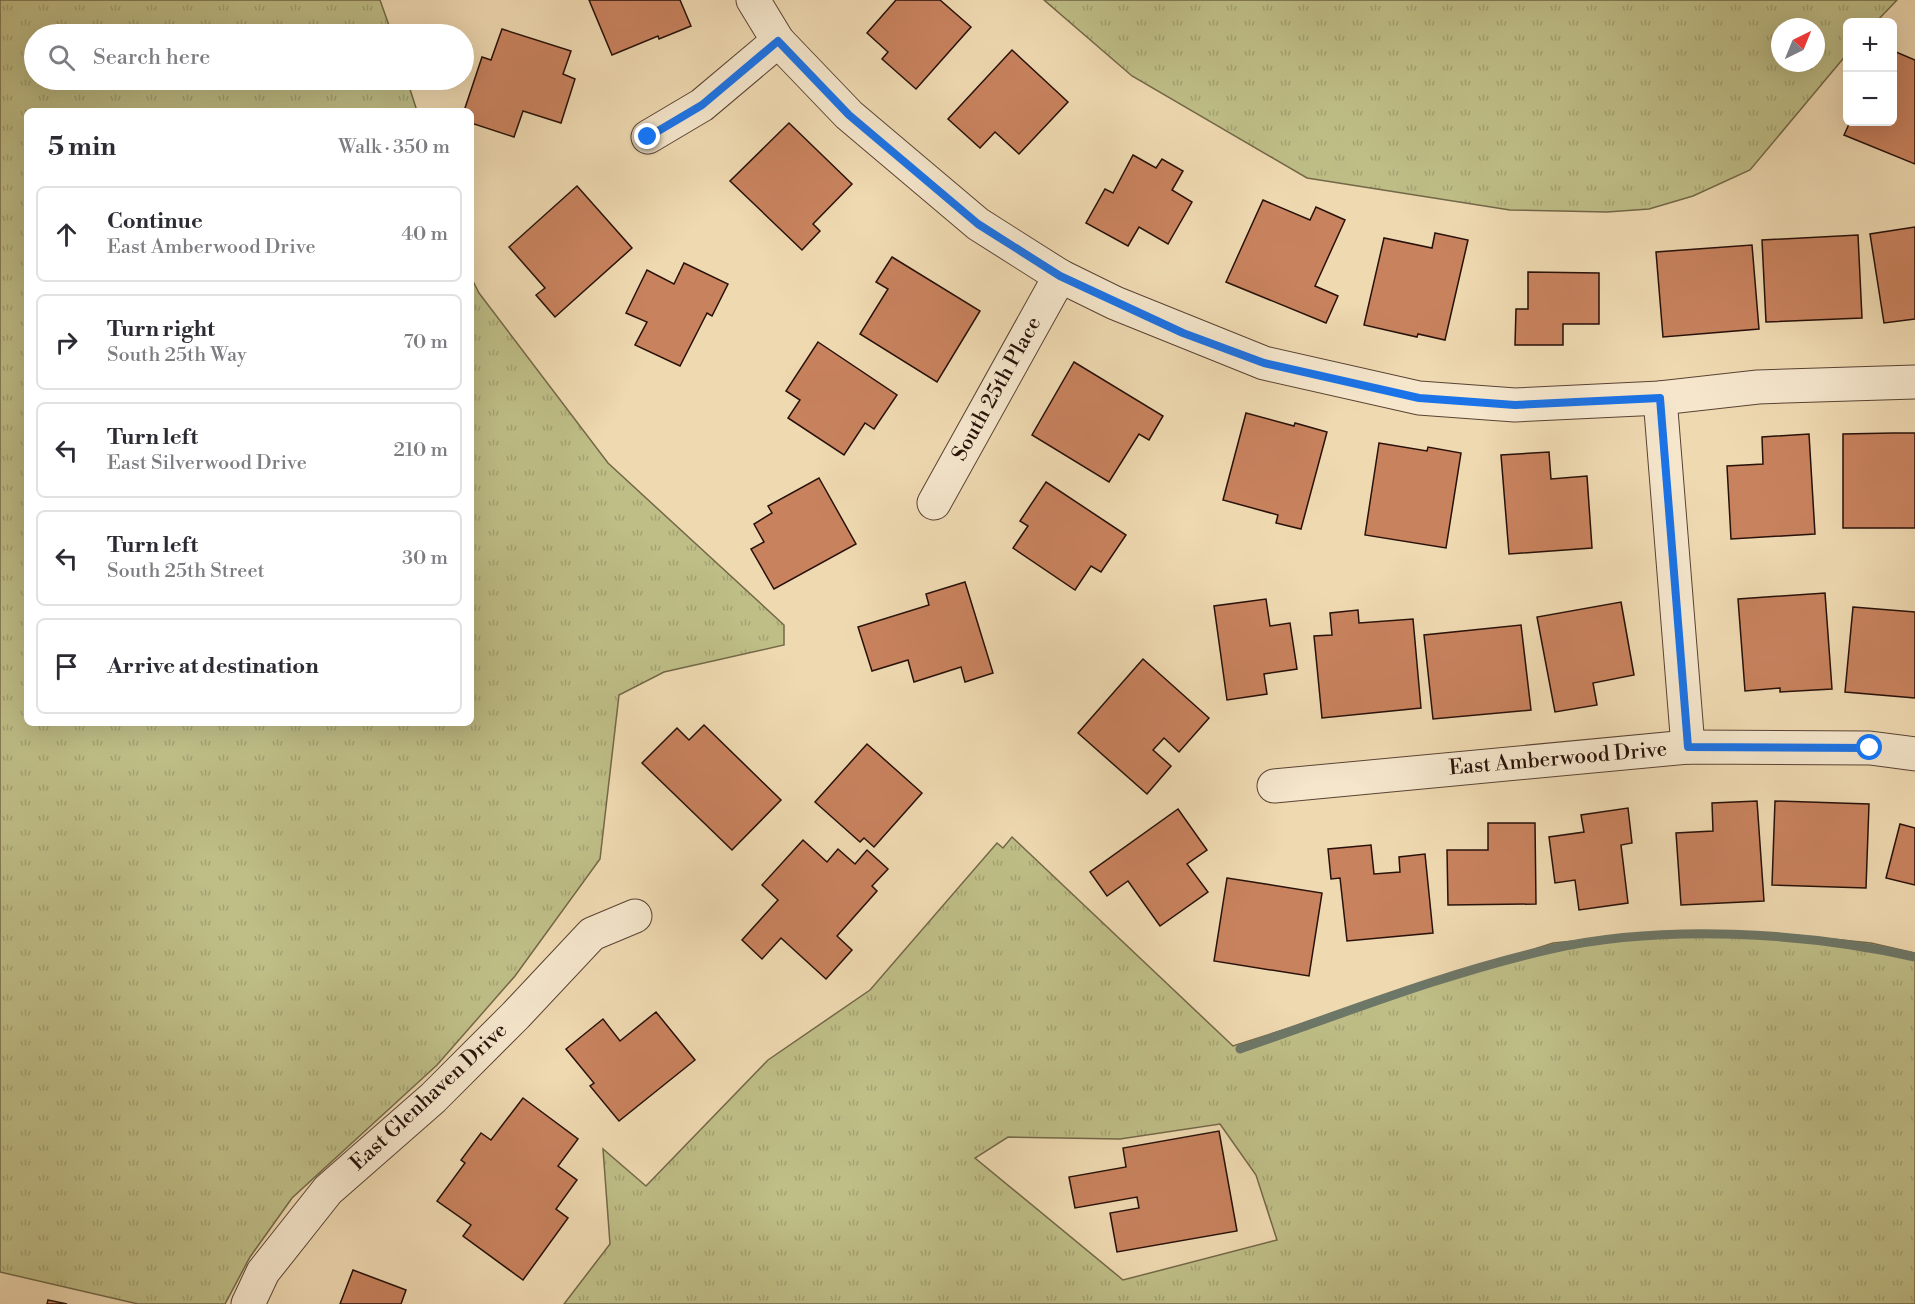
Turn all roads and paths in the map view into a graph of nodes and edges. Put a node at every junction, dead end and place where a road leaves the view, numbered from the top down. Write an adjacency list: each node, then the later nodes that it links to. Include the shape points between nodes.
1 (753, 0): 2 (street)
2 (778, 41): 3 (street, via 702,105); 4 (street, via 849,115 978,224)
3 (648, 137)
4 (1060, 276): 6 (street, via 1173,329 1264,363 1419,398 1515,405); 7 (street, South 25th Place)
5 (1915, 382): 6 (street, via 1758,387)
6 (1660, 398): 8 (street)
7 (934, 502)
8 (1688, 747): 9 (street, East Amberwood Drive, via 1870,748); 10 (street, East Amberwood Drive)
9 (1915, 754)
10 (1274, 786)
11 (635, 916): 12 (street, East Glenhaven Drive, via 592,934 433,1098 328,1190 263,1272)
12 (248, 1304)

